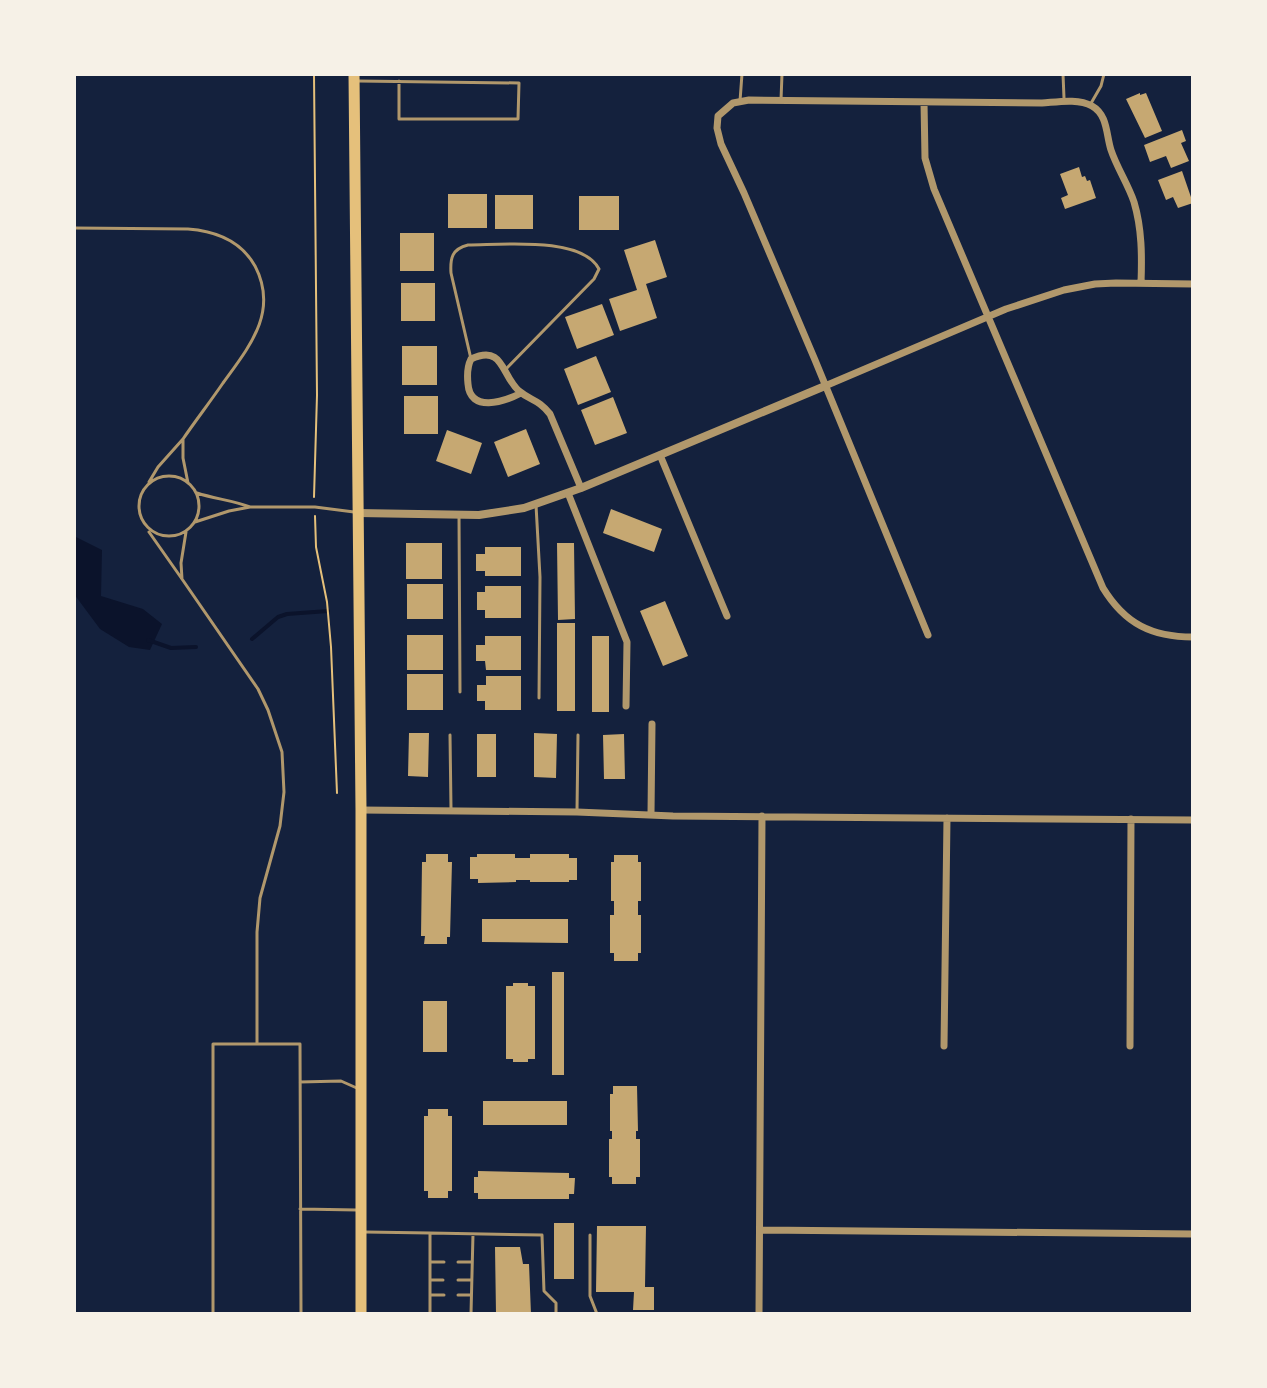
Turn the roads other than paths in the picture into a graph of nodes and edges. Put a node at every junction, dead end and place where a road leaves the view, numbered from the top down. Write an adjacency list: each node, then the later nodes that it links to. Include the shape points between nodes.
1 (742, 74): 8 (lane)
2 (782, 74): 7 (lane)
3 (1063, 74): 10 (lane)
4 (1104, 74): 11 (lane)
5 (354, 78): 6 (lane); 29 (main road)
6 (399, 81): 6 (lane, via 519,83 518,119 399,119)
7 (781, 100): 8 (street); 9 (street)
8 (740, 101): 18 (street, via 718,116 721,144)
9 (924, 102): 10 (street); 15 (street, via 928,172)
10 (1064, 102): 11 (street)
11 (1090, 105): 13 (street, via 1105,123 1133,201)
12 (74, 228): 20 (lane, via 207,230 225,237 253,262 264,292 261,323)
13 (1141, 283): 14 (street); 15 (street, via 1080,286)
14 (1193, 284)
15 (988, 316): 18 (street); 37 (street, via 1103,588 1120,612 1147,630)
16 (471, 359): 17 (street, via 495,357); 17 (lane, via 451,273 450,260 460,247 557,246 593,260 599,269 594,279); 19 (street, via 467,370 473,398 496,403)
17 (505, 370): 19 (street)
18 (825, 386): 21 (street); 36 (street)
19 (521, 393): 24 (street, via 550,414)
20 (183, 439): 22 (lane); 23 (lane)
21 (660, 455): 24 (street); 35 (street)
22 (188, 483): 23 (lane, via 165,476); 25 (lane)
23 (147, 485): 31 (lane, via 138,503)
24 (581, 488): 26 (street)
25 (196, 493): 28 (lane); 32 (lane, via 200,506)
26 (568, 493): 27 (street); 40 (street, via 627,642)
27 (536, 505): 30 (street); 39 (lane)
28 (250, 507): 29 (lane); 32 (lane)
29 (358, 513): 30 (street); 44 (main road)
30 (459, 515): 38 (lane)
31 (143, 522): 33 (lane, via 157,535); 34 (lane)
32 (195, 522): 33 (lane)
33 (186, 532): 34 (lane)
34 (182, 579): 52 (lane, via 258,689 282,752 280,826 260,898 257,932)
35 (727, 616)
36 (928, 635)
37 (1193, 637)
38 (460, 692)
39 (539, 698)
40 (626, 706)
41 (652, 724): 47 (street)
42 (450, 735): 45 (lane)
43 (578, 735): 46 (lane)
44 (361, 810): 45 (street); 56 (main road)
45 (451, 812): 46 (street)
46 (577, 812): 47 (street)
47 (651, 814): 48 (street)
48 (762, 816): 49 (street); 59 (street)
49 (947, 818): 50 (street); 53 (street)
50 (1131, 819): 51 (street); 54 (street)
51 (1193, 820)
52 (257, 1044): 55 (lane, via 300,1044); 77 (lane, via 213,1044)
53 (944, 1046)
54 (1130, 1046)
55 (300, 1082): 56 (lane, via 341,1081); 57 (lane)
56 (361, 1090): 58 (main road)
57 (300, 1209): 58 (lane); 78 (lane)
58 (361, 1210): 60 (main road)
59 (760, 1230): 63 (street); 84 (street)
60 (361, 1232): 61 (lane); 79 (main road)
61 (430, 1233): 62 (lane); 65 (lane)
62 (473, 1234): 68 (lane); 82 (lane, via 542,1235 544,1291 556,1303)
63 (1193, 1234)
64 (590, 1235): 83 (lane, via 590,1296)
65 (430, 1262): 66 (lane); 69 (lane)
66 (444, 1262)
67 (458, 1262): 68 (lane)
68 (472, 1262): 72 (lane)
69 (430, 1280): 70 (lane); 73 (lane)
70 (443, 1280)
71 (458, 1280): 72 (lane)
72 (472, 1280): 76 (lane)
73 (430, 1295): 74 (lane); 80 (lane)
74 (444, 1295)
75 (458, 1295): 76 (lane)
76 (471, 1295): 81 (lane)
77 (213, 1314)
78 (301, 1314)
79 (361, 1314)
80 (430, 1314)
81 (471, 1314)
82 (556, 1314)
83 (597, 1314)
84 (759, 1314)

